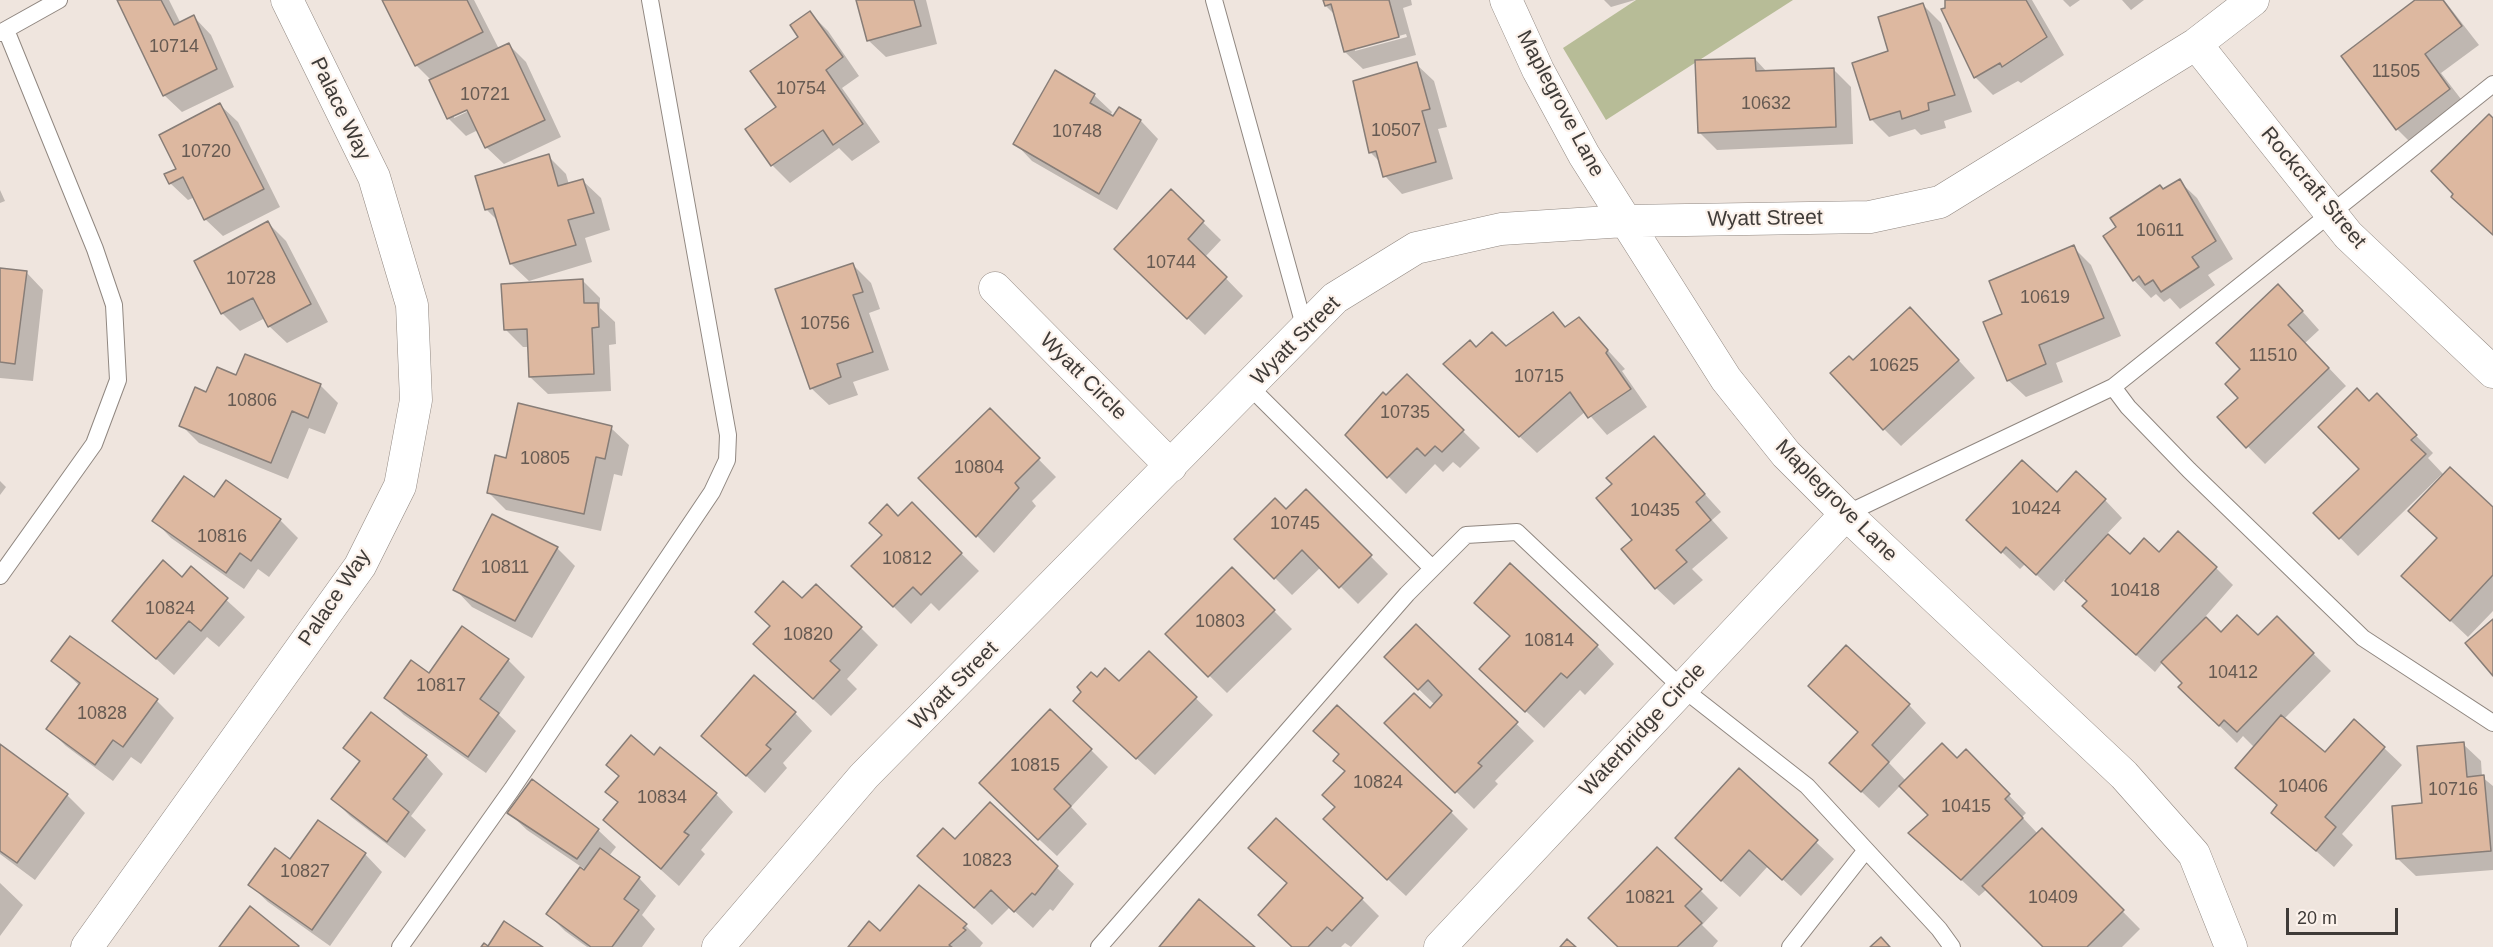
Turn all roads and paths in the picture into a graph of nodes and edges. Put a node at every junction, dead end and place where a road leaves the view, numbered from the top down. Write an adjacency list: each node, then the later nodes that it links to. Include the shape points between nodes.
1 (59, 0): 7 (lane)
2 (286, 0): 24 (street, Palace Way, via 374,177 412,305 416,400 400,486 360,566)
3 (650, 0): 25 (lane, via 728,435 727,460 712,492 512,789)
4 (1214, 0): 13 (lane)
5 (1506, 0): 11 (street, Maplegrove Lane, via 1538,70)
6 (2253, 0): 8 (street, Wyatt Street)
7 (3, 32): 20 (lane, via 114,305 118,380 94,444)
8 (2196, 44): 10 (street, Rockcraft Street); 11 (street, Wyatt Street, via 1940,202 1870,217)
9 (2493, 84): 10 (lane)
10 (2331, 213): 14 (street, Rockcraft Street, via 2348,235); 16 (lane)
11 (1625, 221): 13 (street, Wyatt Street, via 1501,229 1416,248 1335,298); 18 (street, Maplegrove Lane, via 1726,379 1786,454)
12 (995, 288): 17 (street, Wyatt Circle)
13 (1305, 329): 15 (street, Wyatt Street)
14 (2493, 372)
15 (1249, 387): 17 (street, Wyatt Street); 19 (lane)
16 (2113, 387): 18 (lane); 22 (lane, via 2189,470 2363,638)
17 (1170, 466): 26 (street, Wyatt Street, via 864,776)
18 (1846, 514): 21 (street, Waterbridge Circle); 31 (street, Maplegrove Lane, via 2132,784 2194,854)
19 (1432, 568): 21 (lane, via 1466,535 1517,532); 27 (lane)
20 (0, 576)
21 (1682, 688): 23 (lane, via 1807,786); 28 (street, Waterbridge Circle)
22 (2493, 723)
23 (1866, 850): 29 (lane); 30 (lane)
24 (87, 947)
25 (400, 947)
26 (718, 947)
27 (1099, 947)
28 (1440, 947)
29 (1790, 947)
30 (1952, 947)
31 (2231, 947)

